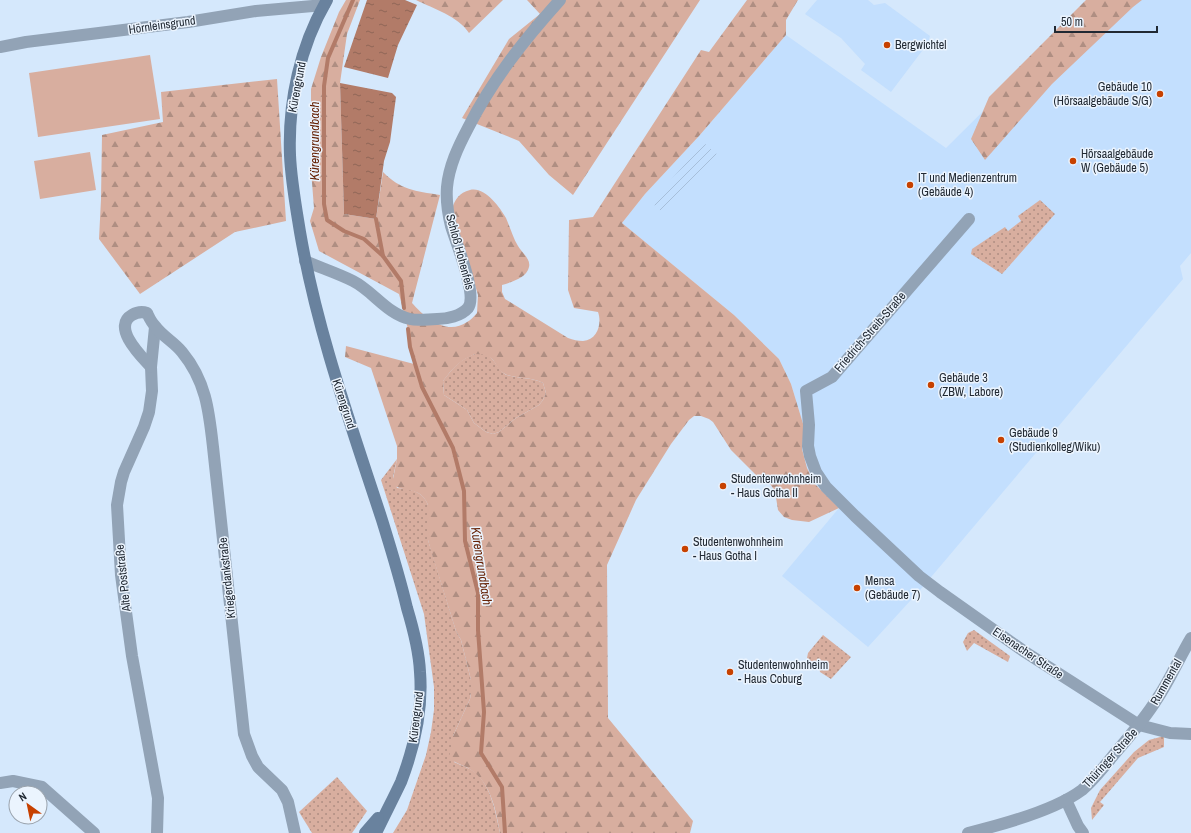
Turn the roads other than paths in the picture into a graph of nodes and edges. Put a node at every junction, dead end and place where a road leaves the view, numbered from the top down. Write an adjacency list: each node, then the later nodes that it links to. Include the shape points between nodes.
1 (560, 0): 5 (street, Schloß Hohenfels, via 530,34 494,83 459,145 450,169 447,203 451,226 469,284 471,296 467,308 458,315 441,319 411,319 398,315 353,281)
2 (325, 3): 3 (street, Hörnleinsgrund); 5 (main road, Kürengrund, via 301,62 291,118 290,155)
3 (0, 47)
4 (969, 219): 8 (street, Friedrich-Streib-Straße, via 832,377 806,391 808,446 816,472 826,487)
5 (305, 261): 14 (main road, Kürengrund, via 332,366 395,562 413,631 420,672 420,701 414,741 401,782)
6 (155, 327): 7 (street, Alte Poststraße); 7 (street, Kriegerdankstraße, via 147,313 138,312 129,316 126,322 127,338); 17 (street, Kriegerdankstraße, via 190,363 208,404 244,734 258,767 282,790 288,802)
7 (151, 367): 16 (street, Alte Poststraße, via 152,391 149,412 124,472 117,505 121,575 132,656 158,798)
8 (919, 576): 10 (street, Eisenacher Straße, via 1024,652)
9 (1191, 638): 10 (street, Rummental, via 1158,699)
10 (1139, 725): 11 (street, Eisenacher Straße, via 1170,733); 13 (street, Thüringer Straße, via 1094,778 1082,790)
11 (1191, 734)
12 (0, 783): 15 (street, via 13,781 42,787)
13 (1066, 800): 20 (street, Thüringer Straße, via 1038,812); 21 (street)
14 (390, 805): 18 (main road, Kürengrund); 19 (main road, Kürengrund)
15 (94, 833)
16 (157, 833)
17 (295, 833)
18 (365, 833)
19 (376, 833)
20 (968, 833)
21 (1083, 833)

